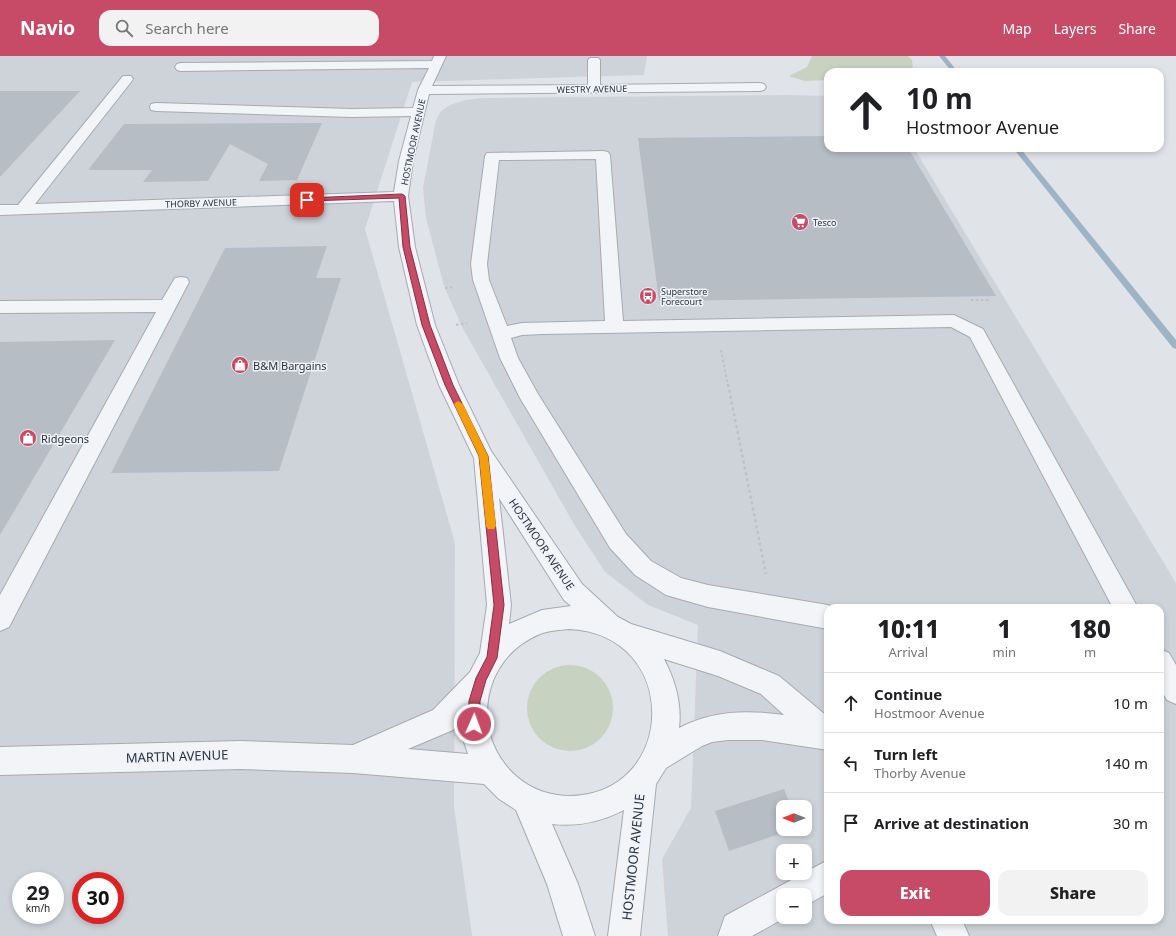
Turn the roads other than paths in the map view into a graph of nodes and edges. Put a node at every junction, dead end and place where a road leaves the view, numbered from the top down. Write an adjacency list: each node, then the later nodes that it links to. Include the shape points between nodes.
1 (439, 60): 3 (street); 7 (street, HOSTMOOR AVENUE)
2 (594, 60): 6 (street)
3 (181, 67)
4 (127, 79): 11 (street)
5 (760, 87): 6 (street, WESTRY AVENUE)
6 (594, 89): 7 (street, WESTRY AVENUE)
7 (424, 90): 9 (street, HOSTMOOR AVENUE)
8 (156, 107): 9 (street, via 352,113)
9 (418, 112): 10 (street, HOSTMOOR AVENUE, via 406,161)
10 (402, 196): 11 (street, THORBY AVENUE); 18 (street, HOSTMOOR AVENUE, via 407,247 426,325 449,385)
11 (23, 209): 12 (street, THORBY AVENUE)
12 (0, 210)
13 (181, 282): 14 (street)
14 (168, 306): 15 (street); 20 (street)
15 (0, 307)
16 (614, 326): 17 (street, via 522,329); 17 (street, via 603,155 492,156 479,264 481,280); 19 (street, via 954,321 977,333)
17 (500, 334): 21 (street, via 530,398 618,541 643,568 675,586 708,596)
18 (484, 456): 22 (street, HOSTMOOR AVENUE, via 573,592); 23 (street, HOSTMOOR AVENUE, via 499,605)
19 (1124, 604)
20 (3, 609)
21 (824, 616)
22 (618, 630): 23 (street, MARTIN AVENUE, via 587,618 566,617 545,621 525,629 507,642); 26 (street, MARTIN AVENUE, via 720,664 770,685); 30 (street, HOSTMOOR AVENUE, via 646,653 659,676 666,702 665,731)
23 (487, 668): 28 (street, MARTIN AVENUE, via 443,720); 31 (street, HOSTMOOR AVENUE, via 475,701 474,724 478,748)
24 (1164, 669): 25 (street)
25 (1176, 691)
26 (824, 732)
27 (824, 734): 30 (street, HOSTMOOR AVENUE, via 758,725 723,727 699,733)
28 (353, 760): 29 (street, MARTIN AVENUE, via 240,754); 31 (street, MARTIN AVENUE)
29 (0, 761)
30 (649, 769): 32 (street, HOSTMOOR AVENUE, via 623,796 600,807 575,812 550,811); 38 (street, HOSTMOOR AVENUE)
31 (490, 770): 32 (street, HOSTMOOR AVENUE, via 506,788)
32 (527, 802): 37 (street, via 572,905)
33 (824, 878): 34 (street)
34 (807, 888)
35 (776, 905): 39 (street, via 736,927)
36 (948, 924): 40 (street)
37 (579, 936)
38 (624, 936)
39 (734, 936)
40 (953, 936)

